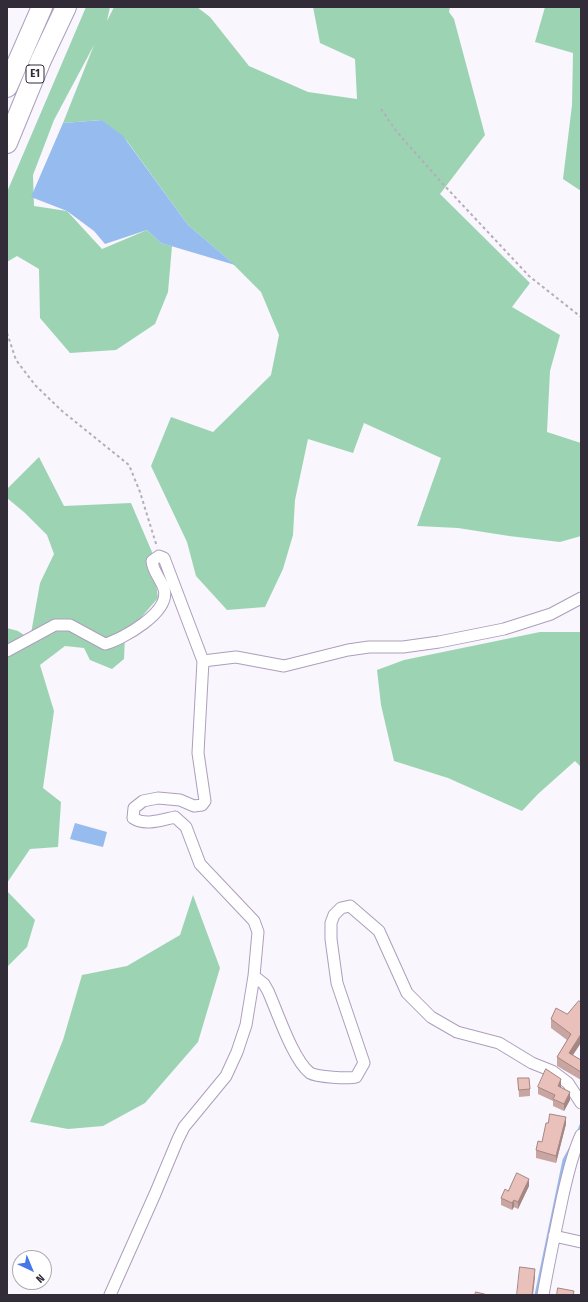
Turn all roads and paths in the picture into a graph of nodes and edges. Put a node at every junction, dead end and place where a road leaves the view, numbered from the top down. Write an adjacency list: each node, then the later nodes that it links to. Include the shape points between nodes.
1 (42, 7): 3 (highway, E1)
2 (66, 7): 5 (highway, E1, via 28,89)
3 (7, 87)
4 (381, 109): 6 (path, via 442,183 529,276)
5 (7, 143)
6 (581, 317)
7 (7, 333): 8 (path, via 16,360 35,384 62,411 129,466 140,492)
8 (159, 556): 10 (street, via 152,561 152,567 165,590 164,604 155,614 117,640 105,644 70,625 55,625); 11 (street, via 167,563)
9 (581, 598): 11 (street, via 551,614 504,629 439,642 348,650 284,666 236,657)
10 (7, 651)
11 (203, 661): 12 (street, via 198,753 205,801 202,806 194,806 180,800 143,800 134,808 133,818 146,823 174,817 186,827 200,864 254,921 258,932)
12 (254, 976): 13 (street, via 264,984 296,1054 312,1074 356,1077 364,1063 336,982 331,939 334,915 341,908 350,906 379,931 407,993 431,1017 457,1032 499,1043 532,1063 552,1071 568,1083); 17 (street, via 246,1025 237,1052 226,1076 178,1138 130,1254)
13 (581, 1103)
14 (581, 1135): 15 (street, via 570,1167)
15 (554, 1236): 16 (street); 18 (street)
16 (581, 1242)
17 (110, 1295)
18 (543, 1295)

